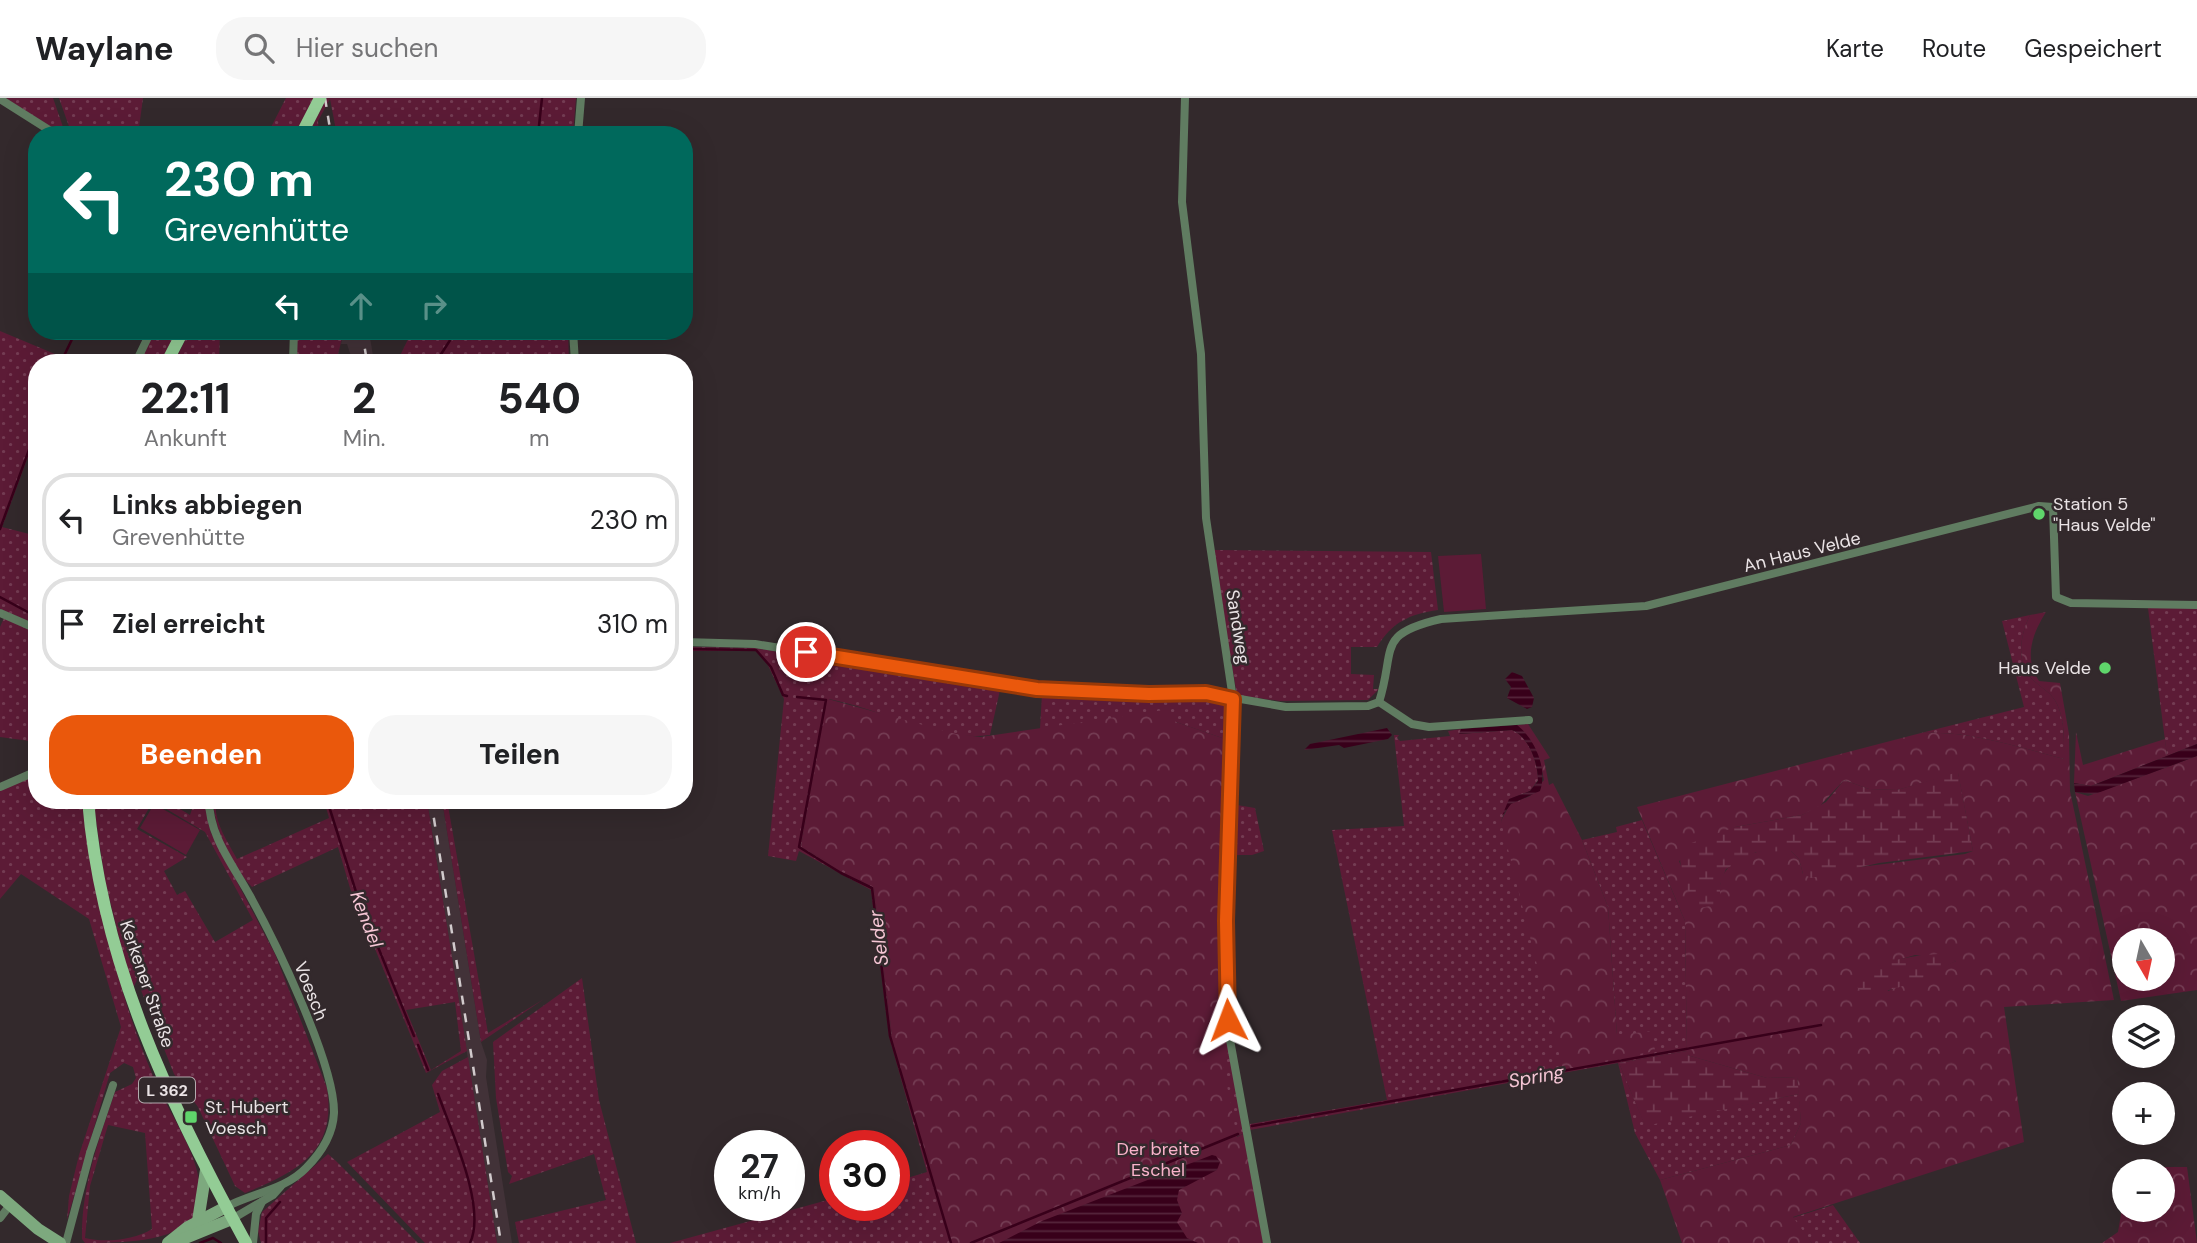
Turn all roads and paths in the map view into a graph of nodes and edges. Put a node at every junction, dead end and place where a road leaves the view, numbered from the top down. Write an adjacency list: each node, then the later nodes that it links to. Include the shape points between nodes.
1 (320, 98): 6 (main road, bridge)
2 (581, 98): 7 (street)
3 (1185, 98): 12 (street, Sandweg, via 1182,202 1201,354 1206,518)
4 (0, 99): 5 (street)
5 (44, 126)
6 (306, 126)
7 (579, 126)
8 (2197, 605): 13 (street, An Haus Velde, via 2071,603 2056,597 2053,507 2039,506 1646,606 1417,624 1400,633 1389,647)
9 (0, 613): 10 (street)
10 (28, 625)
11 (693, 642): 12 (street, via 755,644 1037,689 1206,693)
12 (1233, 699): 13 (street, via 1286,706 1368,706); 33 (street, Sandweg, via 1226,999)
13 (1379, 702): 14 (street, via 1412,724 1429,727)
14 (1529, 720)
15 (28, 775): 16 (street)
16 (0, 787)
17 (89, 809): 20 (main road, Kerkener Straße / L 362, via 100,886 123,978 145,1039)
18 (211, 809): 21 (street, Voesch, via 215,833 280,955 332,1096 333,1122 324,1145 305,1170)
19 (113, 1085): 29 (street)
20 (206, 1170): 24 (main road, Kerkener Straße / L 362); 27 (street)
21 (281, 1186): 23 (street, Voesch); 24 (street, Voesch)
22 (5, 1200): 25 (street); 28 (street)
23 (262, 1201): 26 (street, Voesch); 32 (street)
24 (226, 1207): 26 (main road, Kerkener Straße / L 362); 27 (street)
25 (0, 1218)
26 (232, 1219): 30 (street); 31 (main road, Kerkener Straße / L 362)
27 (198, 1221): 30 (street)
28 (60, 1243)
29 (66, 1243)
30 (170, 1243)
31 (246, 1243)
32 (253, 1243)
33 (1267, 1243)

